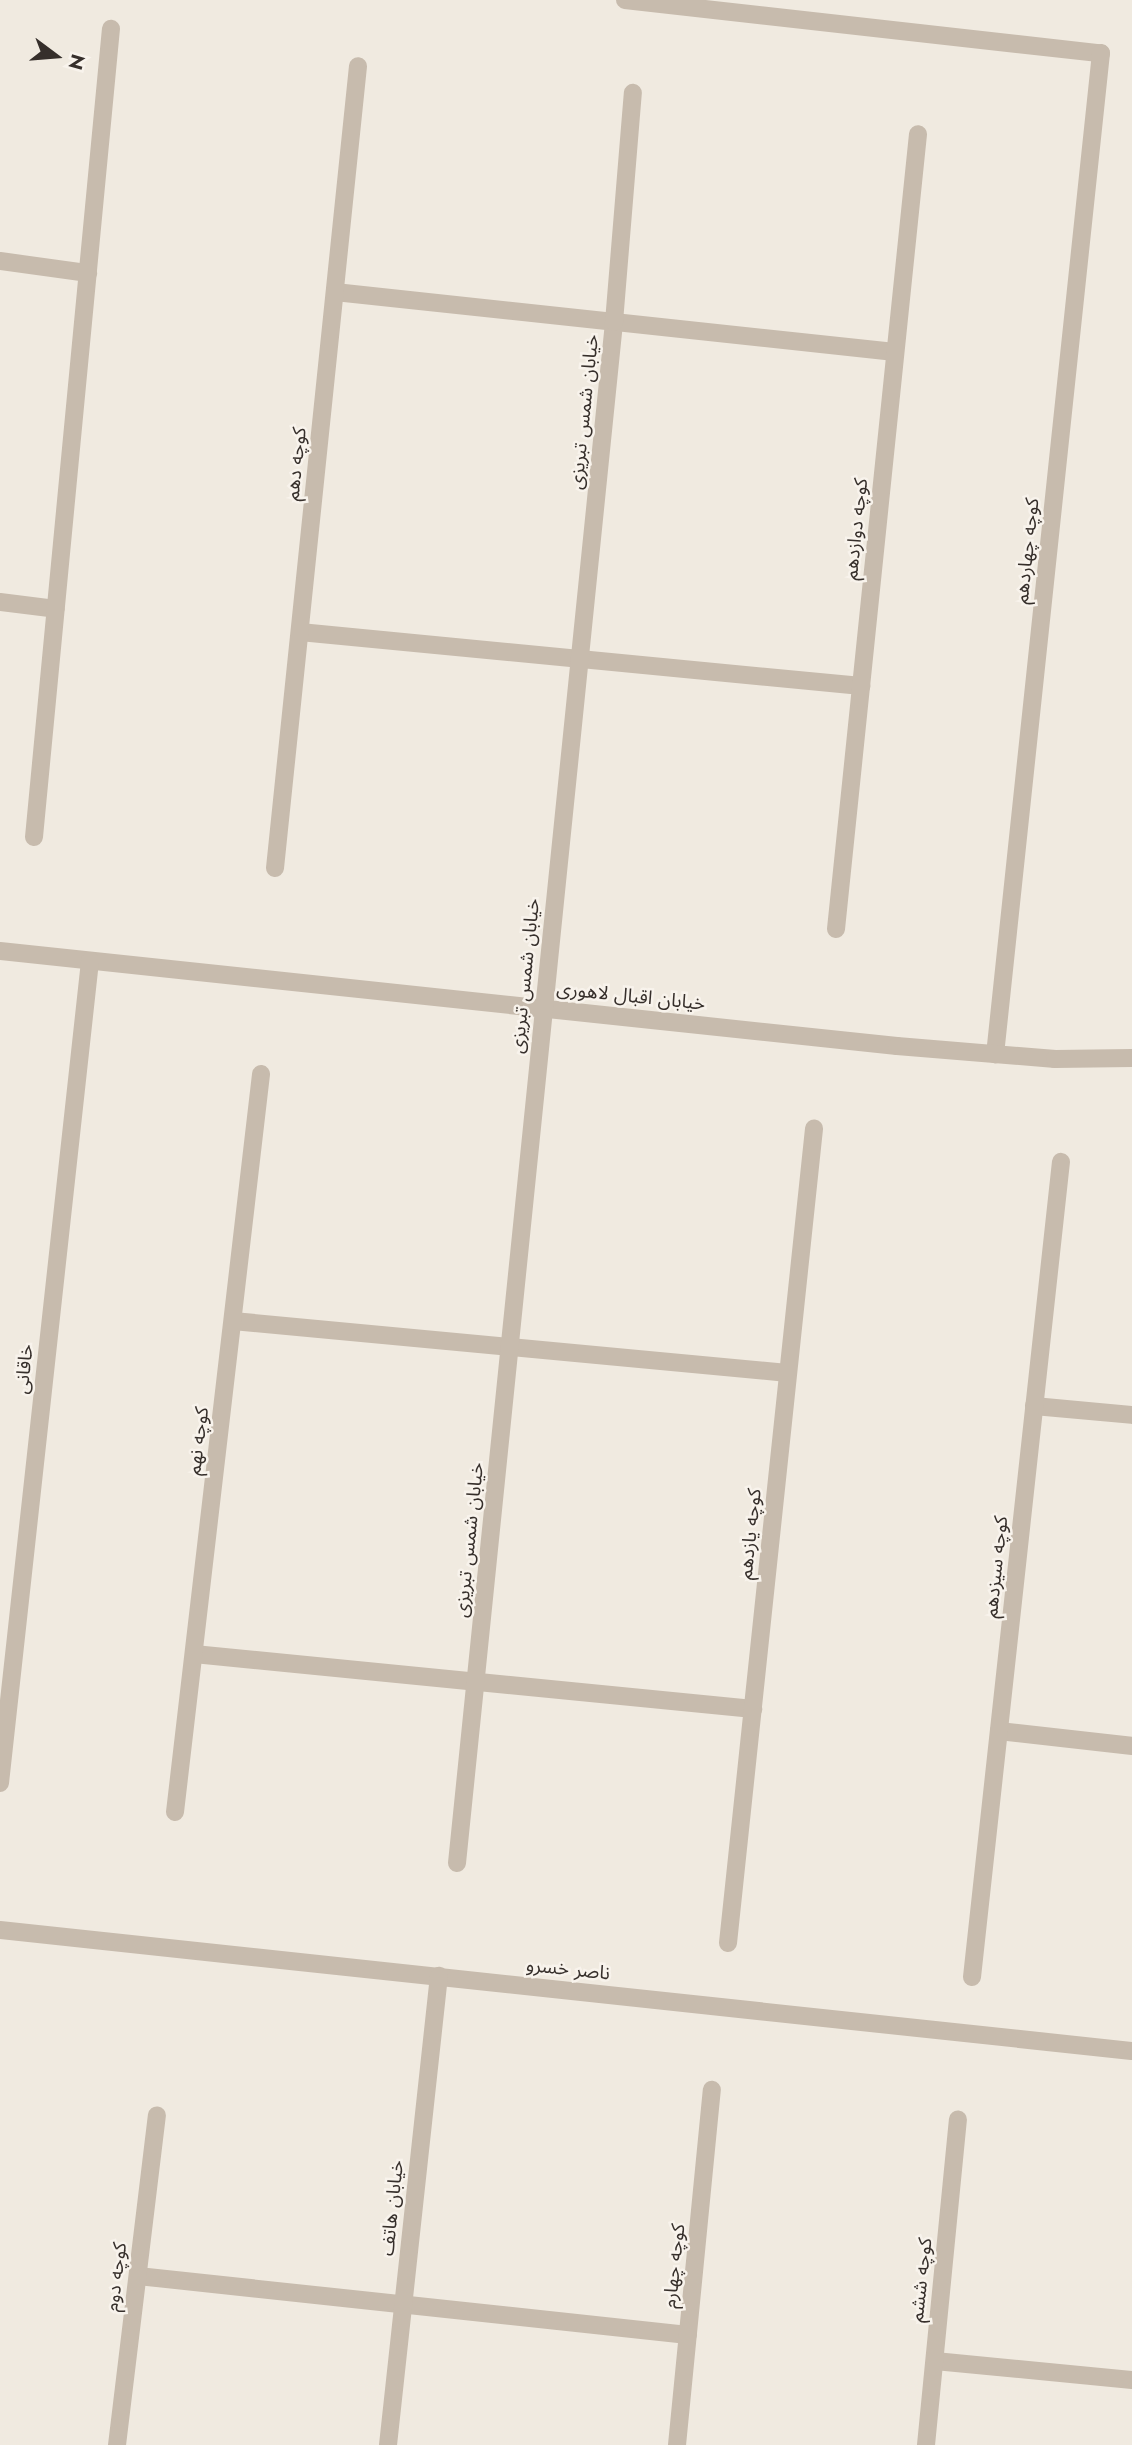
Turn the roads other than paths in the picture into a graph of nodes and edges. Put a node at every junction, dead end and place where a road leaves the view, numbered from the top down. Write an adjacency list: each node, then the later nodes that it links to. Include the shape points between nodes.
1 (625, 0): 22 (street, کوچه چهاردهم, via 1101,53)
2 (111, 29): 7 (street)
3 (358, 65): 8 (street, کوچه دهم)
4 (633, 93): 9 (street, خیابان شمس تبریزی)
5 (918, 134): 10 (street, کوچه دوازدهم)
6 (0, 261): 7 (street)
7 (88, 273): 12 (street)
8 (335, 292): 9 (street); 13 (street, کوچه دهم)
9 (614, 322): 10 (street); 14 (street, خیابان شمس تبریزی)
10 (895, 352): 15 (street, کوچه دوازدهم)
11 (0, 602): 12 (street)
12 (56, 609): 16 (street)
13 (300, 632): 14 (street); 17 (street, کوچه دهم)
14 (580, 659): 15 (street); 21 (street, خیابان شمس تبریزی)
15 (861, 686): 18 (street, کوچه دوازدهم)
16 (34, 837)
17 (275, 868)
18 (836, 929)
19 (0, 951): 20 (street, خیابان اقبال لاهوری)
20 (90, 961): 21 (street, خیابان اقبال لاهوری); 37 (street, خاقانی)
21 (543, 1008): 22 (street, خیابان اقبال لاهوری); 28 (street, خیابان شمس تبریزی)
22 (995, 1054): 23 (street, خیابان اقبال لاهوری)
23 (1132, 1059)
24 (261, 1074): 27 (street, کوچه نهم)
25 (814, 1129): 29 (street, کوچه یازدهم)
26 (1061, 1162): 30 (street, کوچه سیزدهم)
27 (233, 1321): 28 (street); 32 (street, کوچه نهم)
28 (510, 1347): 29 (street); 33 (street, خیابان شمس تبریزی)
29 (788, 1373): 34 (street, کوچه یازدهم)
30 (1034, 1406): 31 (street); 35 (street, کوچه سیزدهم)
31 (1132, 1415)
32 (194, 1654): 33 (street); 38 (street, کوچه نهم)
33 (476, 1681): 34 (street); 39 (street, خیابان شمس تبریزی)
34 (753, 1709): 41 (street, کوچه یازدهم)
35 (999, 1731): 36 (street); 43 (street, کوچه سیزدهم)
36 (1132, 1746)
37 (0, 1783)
38 (175, 1812)
39 (457, 1863)
40 (0, 1930): 42 (street, ناصر خسرو)
41 (728, 1943)
42 (439, 1976): 44 (street, ناصر خسرو); 49 (street, خیابان هاتف)
43 (972, 1977)
44 (1132, 2051)
45 (712, 2091): 50 (street, کوچه چهارم)
46 (157, 2115): 48 (street, کوچه دوم)
47 (958, 2120): 51 (street, کوچه ششم)
48 (138, 2276): 49 (street); 53 (street, کوچه دوم)
49 (403, 2304): 50 (street); 54 (street, خیابان هاتف)
50 (688, 2335): 55 (street, کوچه چهارم)
51 (935, 2361): 52 (street); 56 (street, کوچه ششم)
52 (1132, 2380)
53 (117, 2445)
54 (388, 2445)
55 (677, 2445)
56 (926, 2445)

